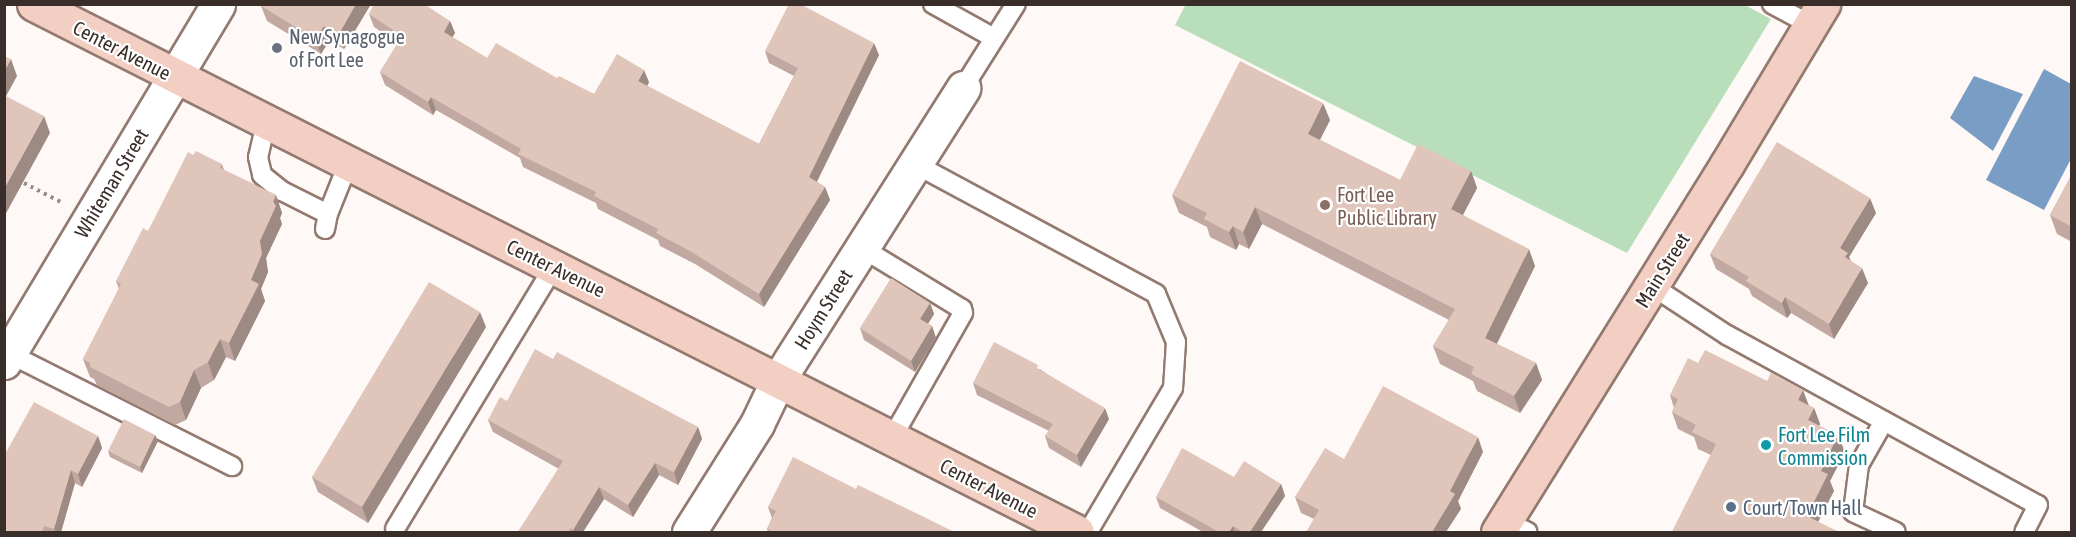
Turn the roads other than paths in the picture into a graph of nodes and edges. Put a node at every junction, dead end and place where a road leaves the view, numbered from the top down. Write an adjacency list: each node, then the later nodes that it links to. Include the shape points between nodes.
1 (34, 4): 8 (main road, Center Avenue)
2 (218, 4): 8 (street, Whiteman Street)
3 (933, 4): 7 (lane)
4 (1017, 4): 7 (lane)
5 (1772, 4): 6 (lane)
6 (1817, 15): 15 (main road, Main Street)
7 (994, 38): 9 (lane)
8 (175, 78): 10 (main road, Center Avenue); 16 (street, Whiteman Street)
9 (963, 87): 12 (street, Hoym Street)
10 (266, 123): 11 (main road, Center Avenue); 11 (lane, via 258,157 262,175 326,222)
11 (348, 164): 14 (main road, Center Avenue)
12 (915, 164): 13 (street, Hoym Street); 25 (lane, via 1156,294 1176,342 1173,388)
13 (862, 248): 17 (street, Hoym Street); 19 (lane, via 959,306 963,313)
14 (554, 266): 17 (main road, Center Avenue); 22 (lane)
15 (1652, 286): 18 (lane, via 1727,335); 21 (main road, Main Street)
16 (7, 358): 20 (lane)
17 (778, 380): 19 (main road, Center Avenue); 23 (street, Hoym Street, via 757,424)
18 (1884, 421): 26 (lane, via 1859,465 1853,512); 27 (lane, via 2038,505)
19 (892, 438): 24 (main road, Center Avenue)
20 (232, 466)
21 (1510, 529)
22 (394, 530)
23 (689, 532)
24 (1077, 532)
25 (1088, 532)
26 (1896, 532)
27 (2024, 532)

